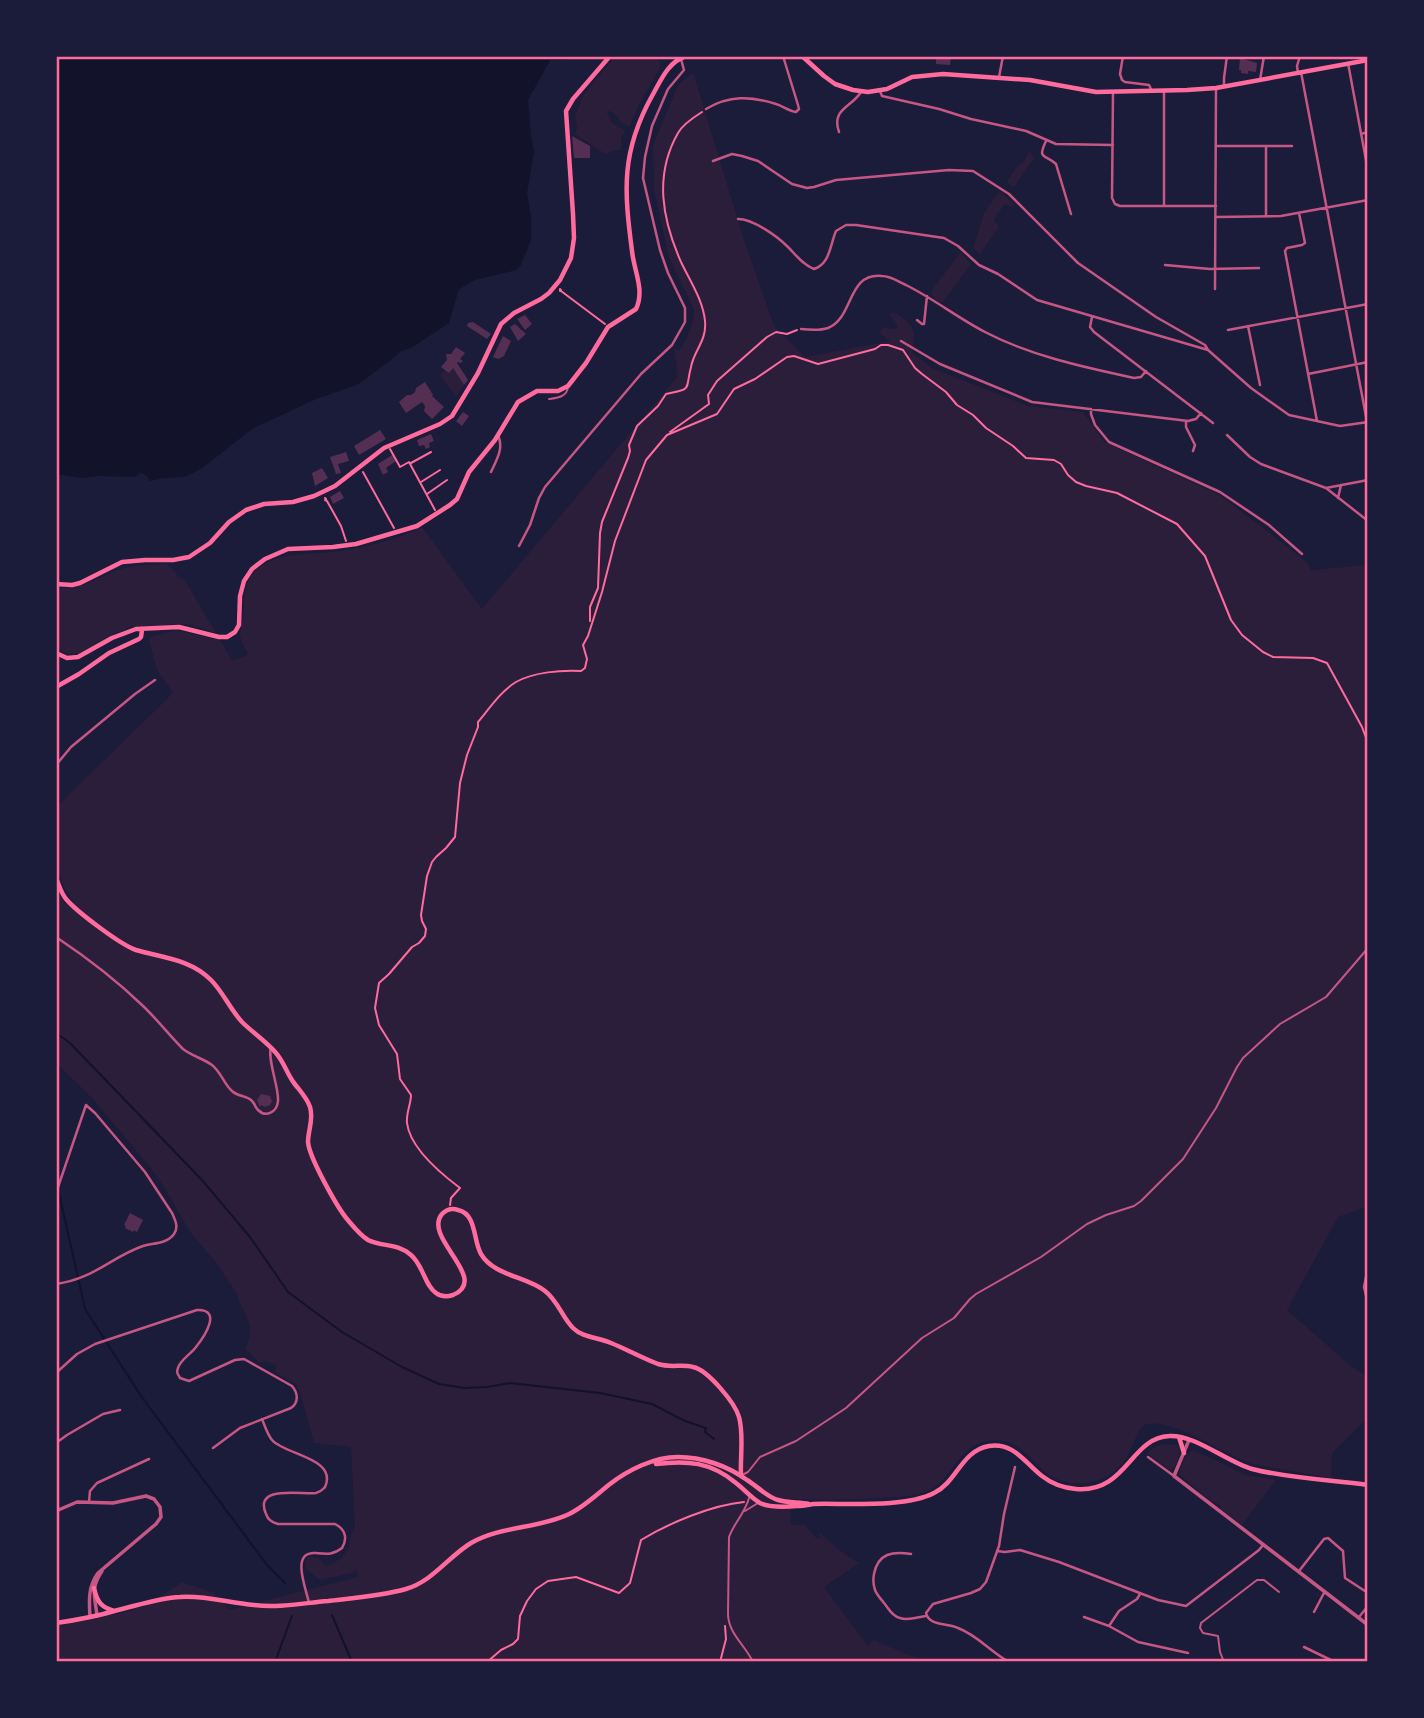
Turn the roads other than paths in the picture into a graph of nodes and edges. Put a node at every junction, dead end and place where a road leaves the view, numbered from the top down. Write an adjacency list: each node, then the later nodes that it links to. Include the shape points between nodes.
1 (610, 56): 84 (main road, via 566,111 574,234 569,264 549,293 501,324 452,416 384,449 314,496 246,510 189,557 122,562 80,583)
2 (783, 56): 24 (street, via 799,105 796,112 747,98 728,99)
3 (802, 56): 21 (main road, via 835,84)
4 (1003, 56): 15 (street)
5 (1123, 56): 22 (street, via 1122,80 1149,85)
6 (1227, 56): 17 (street)
7 (1264, 56): 16 (street)
8 (1300, 56): 13 (street)
9 (683, 57): 12 (main road); 14 (street, via 684,69)
10 (1368, 60): 11 (main road)
11 (1348, 63): 13 (main road); 27 (street)
12 (672, 70): 14 (street); 64 (main road, via 661,79 640,119 628,162 638,304 608,327)
13 (1299, 72): 16 (main road); 38 (street)
14 (677, 77): 82 (street, via 652,126 643,178 660,250 685,308 685,323 672,345 641,374 545,487)
15 (999, 78): 19 (main road, via 926,75); 23 (main road)
16 (1260, 80): 17 (main road)
17 (1224, 86): 18 (main road)
18 (1216, 88): 20 (main road); 30 (street)
19 (880, 91): 21 (main road); 28 (street, via 882,96 1027,131)
20 (1164, 91): 22 (main road); 36 (street)
21 (861, 92): 25 (street, via 840,112)
22 (1152, 92): 23 (main road)
23 (1113, 93): 29 (street)
24 (706, 109)
25 (839, 132)
26 (1368, 132): 27 (street)
27 (1361, 134): 34 (street)
28 (1046, 141): 29 (street); 40 (street, via 1042,155 1056,166)
29 (1113, 145): 36 (street, via 1113,202)
30 (1216, 146): 31 (street); 37 (street)
31 (1266, 146): 32 (street); 42 (street)
32 (1292, 146)
33 (713, 161): 58 (street, via 742,156 807,188 836,180 973,171 1012,196 1078,263)
34 (1368, 171)
35 (1368, 200): 38 (street)
36 (1164, 206): 37 (street)
37 (1216, 206): 41 (street)
38 (1326, 208): 39 (street); 50 (street)
39 (1299, 213): 42 (street); 52 (street, via 1305,243 1285,250)
40 (1071, 214)
41 (1216, 217): 42 (street); 46 (street)
42 (1266, 217)
43 (738, 219): 51 (street, via 783,242 814,269 825,262 836,231 846,225 940,237 1037,300)
44 (1165, 265): 46 (street)
45 (1259, 268): 46 (street)
46 (1215, 269): 47 (street)
47 (1215, 289)
48 (927, 296): 53 (street, via 924,324); 55 (street, via 889,277 873,276 856,288 835,324 823,330); 61 (street, via 984,331 1047,357 1135,378)
49 (1368, 304): 50 (street)
50 (1345, 308): 52 (street); 60 (street)
51 (1092, 317): 58 (street); 61 (street, via 1092,331)
52 (1297, 317): 54 (street); 62 (street)
53 (917, 320)
54 (1248, 326): 56 (street); 63 (street)
55 (801, 329)
56 (1228, 330)
57 (901, 341): 66 (street, via 935,362 1027,400)
58 (1208, 350): 69 (street, via 1284,413)
59 (1368, 362): 60 (street)
60 (1356, 365): 62 (street); 70 (street)
61 (1146, 371): 67 (street)
62 (1308, 374): 69 (street)
63 (1260, 385)
64 (568, 386): 65 (lane, via 563,395); 73 (main road, via 558,391 542,389 525,397)
65 (549, 399)
66 (1091, 410): 68 (street); 83 (street, via 1095,425 1109,442 1222,493)
67 (1201, 413): 68 (street); 71 (street)
68 (1186, 421): 75 (street, via 1195,444)
69 (1317, 421): 70 (street, via 1340,426)
70 (1367, 422): 72 (street)
71 (1213, 423)
72 (1368, 427)
73 (498, 435): 76 (street, via 501,443); 85 (main road, via 473,466 455,502 417,526 349,545 286,550 261,562 244,581 239,625 232,635 219,638 176,627)
74 (1227, 435): 79 (street, via 1261,464)
75 (1193, 451)
76 (491, 472)
77 (1368, 480): 78 (street)
78 (1341, 485): 79 (street); 80 (street)
79 (1326, 488): 80 (street)
80 (1338, 498): 81 (street)
81 (1368, 521)
82 (519, 545)
83 (1302, 554)
84 (56, 584)
85 (142, 630): 86 (main road, via 125,632 78,657); 88 (main road, via 139,639)
86 (56, 653)
87 (155, 680): 89 (street, via 71,747)
88 (56, 687)
89 (56, 765)
90 (56, 878): 93 (main road, via 69,902 122,943 184,962 205,974 240,1020)
91 (56, 937): 93 (street, via 93,962 183,1049 213,1066 233,1092 250,1098 264,1114 275,1109 278,1100)
92 (1368, 948): 112 (lane, via 1326,997 1282,1022 1243,1058 1185,1156 1139,1203 1095,1220 976,1294 954,1318 922,1338 843,1410 796,1441 761,1456)
93 (271, 1047): 112 (main road, via 309,1104 309,1147 343,1214 366,1239 407,1251 419,1263 431,1289 451,1295 464,1280 438,1223 450,1210 461,1210 470,1217 477,1246 489,1264 544,1290 577,1332 661,1365 693,1367 706,1373 738,1414)
94 (88, 1100): 95 (lane)
95 (86, 1105): 96 (street); 98 (street, via 145,1172 172,1213 176,1229 166,1241 141,1247 82,1279)
96 (56, 1193)
97 (1368, 1267): 99 (street, via 1364,1282)
98 (56, 1284)
99 (1368, 1304)
100 (56, 1373): 102 (street, via 94,1344 205,1311 209,1325 197,1347 179,1365 179,1376 189,1381 235,1360 246,1360 292,1386 297,1395 293,1407)
101 (120, 1410): 105 (street, via 103,1414)
102 (262, 1419): 106 (street, via 234,1431); 133 (street, via 273,1442 318,1464 328,1477 325,1487 316,1493 271,1495 265,1502 267,1517 278,1524 335,1524 345,1536 342,1548 334,1553 303,1557)
103 (1178, 1436): 104 (main road); 107 (main road); 120 (main road, via 1149,1443 1114,1478 1089,1489 1055,1484 1018,1453 995,1446 971,1454 946,1485 926,1497)
104 (1189, 1440): 107 (street); 115 (main road, via 1254,1469)
105 (56, 1443)
106 (213, 1448)
107 (1184, 1453): 113 (street)
108 (1149, 1457): 113 (street)
109 (149, 1459): 118 (street, via 97,1483)
110 (645, 1465): 112 (main road, via 690,1457); 116 (main road, via 697,1464 719,1471); 133 (main road, via 621,1476 569,1514 480,1538 415,1586)
111 (1015, 1467): 124 (street)
112 (741, 1475): 114 (main road); 116 (main road)
113 (1174, 1476): 123 (street)
114 (754, 1485): 116 (main road); 117 (main road)
115 (1368, 1485)
116 (746, 1491): 119 (main road); 122 (lane)
117 (762, 1491): 119 (main road); 120 (main road, via 778,1500)
118 (89, 1502): 121 (street, via 74,1502); 126 (street, via 113,1503 146,1496 160,1507 156,1524)
119 (760, 1503): 120 (main road); 122 (lane)
120 (809, 1504)
121 (56, 1511)
122 (744, 1511): 146 (lane, via 728,1545 728,1619)
123 (1264, 1545): 127 (street); 132 (street, via 1188,1605)
124 (997, 1552): 132 (street, via 1020,1550); 138 (street, via 983,1586 936,1603)
125 (911, 1554): 138 (street, via 883,1556 876,1564 873,1584 896,1616)
126 (104, 1569): 128 (street); 137 (street, via 90,1587)
127 (1299, 1571): 129 (street); 131 (street, via 1328,1538 1343,1551 1345,1578)
128 (94, 1588): 135 (main road, via 101,1605); 137 (street)
129 (1325, 1591): 136 (street); 140 (street)
130 (1279, 1592): 148 (lane, via 1257,1580 1201,1623 1203,1633 1218,1636)
131 (1368, 1593)
132 (1140, 1594): 143 (street)
133 (309, 1603): 135 (main road, via 269,1606 180,1597)
134 (1368, 1606): 140 (street)
135 (115, 1611): 137 (main road)
136 (1314, 1612)
137 (93, 1616): 141 (main road)
138 (926, 1616): 147 (street, via 966,1631)
139 (1084, 1618): 143 (street)
140 (1359, 1618): 142 (street)
141 (56, 1623)
142 (1368, 1625)
143 (1109, 1626): 145 (street, via 1138,1642)
144 (1304, 1647): 149 (street)
145 (1188, 1653)
146 (753, 1662)
147 (1009, 1662)
148 (1224, 1662)
149 (1335, 1662)

